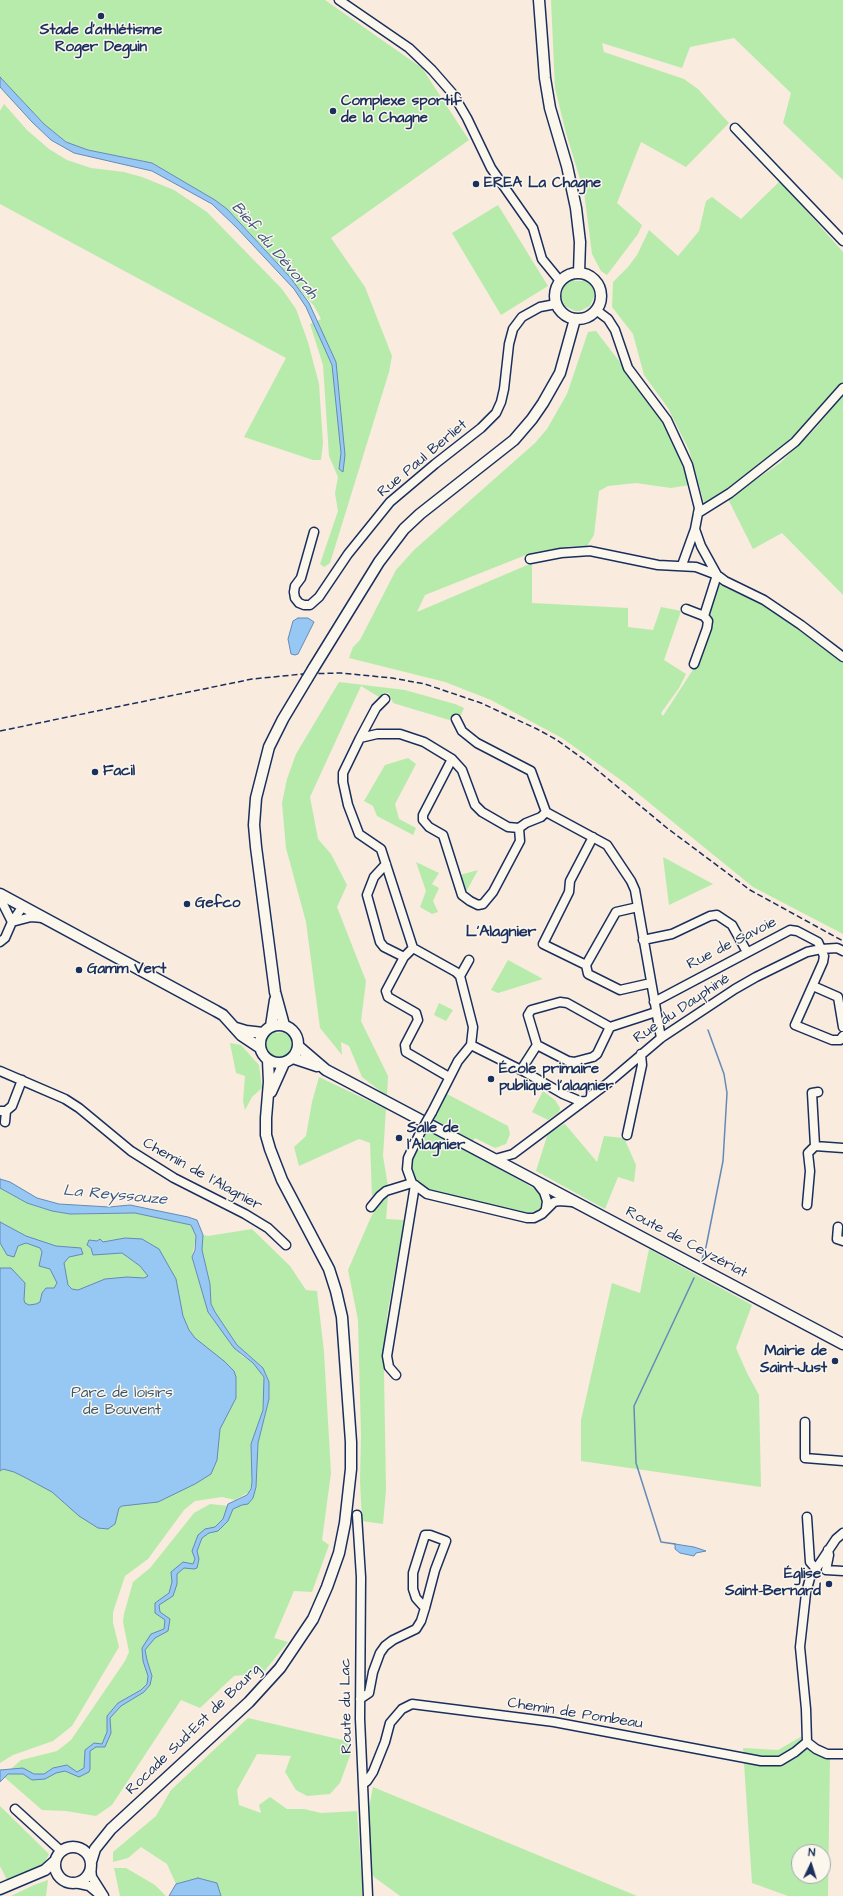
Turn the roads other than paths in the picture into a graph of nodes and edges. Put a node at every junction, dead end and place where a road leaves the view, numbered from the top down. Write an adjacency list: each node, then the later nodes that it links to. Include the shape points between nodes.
1 (339, 0): 6 (street, via 409,48 453,94 491,168 533,228 542,259)
2 (539, 0): 5 (main road, via 550,108 576,208 580,242)
3 (735, 128): 4 (street)
4 (843, 241)
5 (579, 273): 6 (main road, via 568,275); 8 (main road, via 594,280 600,289 600,300)
6 (560, 281): 7 (main road, via 555,296)
7 (556, 304): 9 (main road, via 564,314); 13 (street, Rue Paul Berliet, via 540,307 522,317 513,329 504,389 496,413 390,502 348,554 319,597 310,605 304,605 295,598 294,592)
8 (596, 310): 9 (main road, via 586,317); 11 (street, via 608,319 628,368 667,420 678,441 688,465)
9 (575, 319): 47 (main road, bridge, via 560,373 543,404 514,440 404,529 379,562 286,714 269,747 256,798 254,825)
10 (843, 388): 11 (street, via 795,442 730,493)
11 (698, 513): 12 (street)
12 (695, 528): 15 (street); 16 (street, via 701,546)
13 (314, 532)
14 (530, 559): 15 (street, via 590,551 658,565)
15 (682, 565): 16 (street)
16 (717, 574): 18 (street); 19 (street, via 724,581 764,600)
17 (686, 609): 18 (street)
18 (704, 616): 20 (street, via 708,621 708,628)
19 (843, 657)
20 (694, 664)
21 (385, 699): 23 (street, via 376,708)
22 (456, 719): 25 (street, via 462,731 477,743 531,771)
23 (360, 738): 24 (street, via 377,734 400,734 424,742); 28 (street, via 343,773 342,782 359,834 381,849)
24 (452, 759): 26 (street, via 462,770 475,805 508,827); 26 (street, via 423,815 423,820 429,827 443,834 462,894 470,901 478,905 483,904 493,892 520,841)
25 (546, 812): 26 (street); 27 (street)
26 (519, 828)
27 (593, 837): 32 (street, via 607,845 627,875 635,890); 43 (street, via 570,881 569,892 543,944)
28 (386, 864): 37 (street); 41 (street, via 374,876 366,895 380,942 384,947)
29 (0, 894): 31 (main road)
30 (0, 898): 34 (street)
31 (23, 906): 33 (main road); 34 (street)
32 (638, 907): 35 (street); 43 (street, via 616,912)
33 (44, 918): 34 (street, via 31,917); 54 (main road, via 216,1011)
34 (12, 922): 36 (street, via 5,938)
35 (643, 940): 40 (street, via 672,934 716,915 732,925); 45 (street)
36 (0, 942)
37 (413, 948): 41 (street); 44 (street)
38 (821, 949): 39 (street, via 837,948); 40 (street, Rue de Savoie, via 818,942 798,931 790,930); 46 (street, via 823,962); 57 (street, Rue du Dauphiné, via 791,959 756,977)
39 (843, 951)
40 (747, 952): 48 (street, Rue de Savoie)
41 (404, 957): 68 (street, via 386,991 388,997 416,1013 418,1020 405,1045 406,1052)
42 (469, 960): 44 (street)
43 (586, 965): 45 (street, via 588,974 620,990)
44 (460, 976): 58 (street, via 473,1027)
45 (651, 983): 48 (street)
46 (813, 986): 53 (street, via 838,997); 56 (street, via 795,1025 832,1040 840,1040)
47 (275, 992): 50 (main road); 51 (main road)
48 (654, 1002): 49 (street)
49 (656, 1012): 52 (street); 57 (street)
50 (271, 1026): 51 (main road); 55 (main road)
51 (284, 1026): 60 (main road, via 293,1031)
52 (610, 1027): 59 (street, via 597,1054 574,1062); 59 (street, via 567,1003 560,1002 529,1012)
53 (843, 1027)
54 (235, 1028): 55 (main road); 61 (main road)
55 (263, 1033): 61 (main road)
56 (843, 1036)
57 (661, 1038): 62 (street, Rue du Dauphiné)
58 (471, 1045): 66 (street); 68 (street)
59 (537, 1045): 66 (street)
60 (298, 1046): 64 (main road); 65 (main road)
61 (260, 1047): 63 (main road)
62 (641, 1054): 73 (street, Rue du Dauphiné); 77 (street, via 642,1065)
63 (268, 1060): 64 (main road, via 273,1063); 72 (main road, Rocade Sud-Est de Bourg)
64 (288, 1060): 65 (main road); 72 (main road)
65 (326, 1070): 81 (main road, Route de Ceyzériat)
66 (521, 1070): 71 (street)
67 (0, 1071): 69 (street, Chemin de l'Alagnier)
68 (449, 1077): 84 (street, bridge, via 408,1158 408,1174)
69 (22, 1080): 74 (street, via 12,1106); 91 (street, Chemin de l'Alagnier, via 79,1108 131,1151 174,1178 245,1214 268,1228)
70 (818, 1092): 78 (street, via 812,1093)
71 (563, 1094): 73 (street); 75 (street)
72 (268, 1101): 108 (main road, Rocade Sud-Est de Bourg, via 266,1135 273,1162 329,1269 342,1317 351,1469 339,1553 313,1619 280,1668 249,1702)
73 (582, 1102): 75 (street, Rue du Dauphiné)
74 (3, 1111): 76 (street)
75 (571, 1111): 80 (street, Rue du Dauphiné)
76 (5, 1122)
77 (627, 1136)
78 (815, 1146): 79 (street); 86 (street, via 808,1153 810,1172)
79 (843, 1148)
80 (513, 1154): 81 (street); 82 (street)
81 (495, 1159): 82 (main road, Route de Ceyzériat)
82 (514, 1170): 83 (main road, Route de Ceyzériat)
83 (534, 1179): 85 (main road, Route de Ceyzériat); 88 (street, via 544,1192)
84 (413, 1184): 87 (street, via 386,1191); 88 (street, via 427,1194 526,1218 538,1216); 93 (street, via 387,1356 389,1367)
85 (577, 1202): 88 (street, via 559,1201); 92 (main road, Route de Ceyzériat)
86 (807, 1204)
87 (371, 1207)
88 (546, 1208)
89 (838, 1227): 90 (street, via 837,1239)
90 (843, 1241)
91 (286, 1245)
92 (843, 1344)
93 (396, 1375)
94 (805, 1422): 95 (street, via 805,1458)
95 (843, 1461)
96 (357, 1515): 103 (street, Route du Lac, via 361,1577)
97 (807, 1518): 100 (street, via 810,1562)
98 (843, 1534): 99 (street)
99 (828, 1549): 100 (street); 101 (street, via 826,1570)
100 (816, 1569): 104 (street, via 810,1578 806,1593 800,1647)
101 (843, 1571)
102 (425, 1608): 102 (street, via 446,1541 430,1535 425,1535 413,1573 416,1598); 103 (street, via 416,1629 393,1640 382,1650 373,1672 369,1693)
103 (360, 1699): 106 (street, Route du Lac)
104 (807, 1742): 105 (street, via 827,1754); 106 (street, Chemin de Pombeau, via 780,1761 761,1760 554,1722 412,1704 390,1723 373,1772)
105 (843, 1754)
106 (363, 1784): 117 (street, Route du Lac)
107 (15, 1809): 110 (street)
108 (111, 1829): 109 (main road, Rocade Sud-Est de Bourg, via 93,1842); 111 (main road, Rocade Sud-Est de Bourg, via 95,1848)
109 (76, 1847): 110 (main road, via 65,1848); 111 (main road, via 86,1852)
110 (58, 1856): 112 (main road, via 49,1868); 113 (main road, via 56,1871)
111 (91, 1865): 114 (main road, via 86,1878); 116 (street, via 92,1877)
112 (34, 1876): 113 (main road); 115 (main road)
113 (62, 1878): 114 (main road)
114 (75, 1883): 116 (street, via 89,1886)
115 (0, 1889)
116 (102, 1896)
117 (368, 1896)

